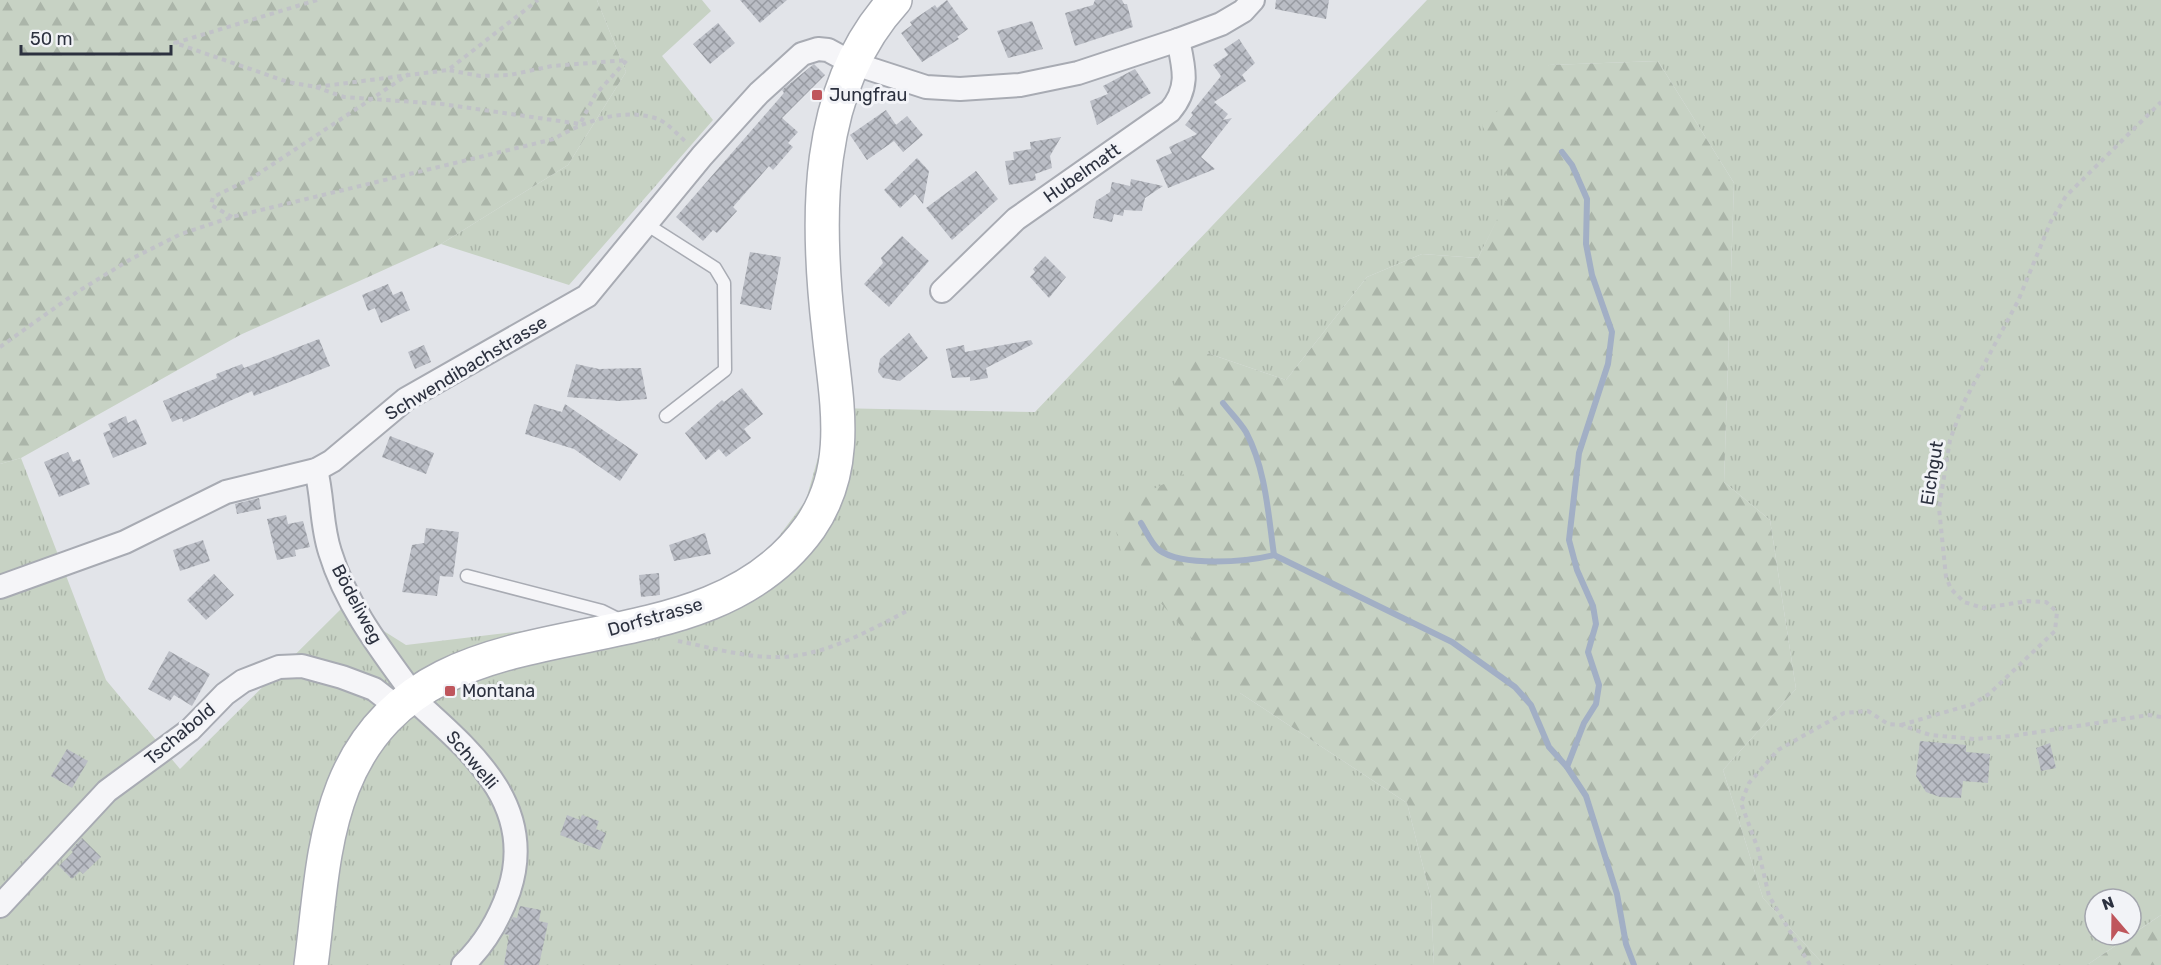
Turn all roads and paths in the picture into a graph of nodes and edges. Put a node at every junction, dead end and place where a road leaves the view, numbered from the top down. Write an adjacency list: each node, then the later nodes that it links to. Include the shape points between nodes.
1 (317, 0): 9 (path, via 175,43 288,82)
2 (538, 0): 7 (path)
3 (895, 0): 6 (street, Dorfstrasse)
4 (1253, 0): 5 (street, via 1221,24)
5 (1178, 40): 6 (street, via 1047,80 981,88 926,87); 16 (street, Hubelmatt, via 1185,82 1170,111 1016,219)
6 (852, 63): 13 (street, Schwendibachstrasse, via 828,50 802,54 759,93); 23 (street, Dorfstrasse, via 832,130 822,196 824,289 840,428 829,489 811,525 768,570 704,605)
7 (448, 70): 8 (path); 12 (path, via 480,76 510,75 552,66 627,60 595,95)
8 (410, 74): 9 (path); 10 (path)
9 (316, 87): 10 (path, via 344,97)
10 (373, 99): 12 (path, via 465,107); 14 (path, via 252,178 213,197 212,205)
11 (2161, 102): 26 (path, Eichgut, via 2066,196 2050,220 2018,301 1964,402 1950,440 1940,486 1939,530 1946,577 1956,597 1983,608 2046,602 2057,612 2058,625 1989,694 1973,704)
12 (580, 124): 13 (path, via 626,114 659,120); 14 (path, via 554,138)
13 (702, 156): 15 (street, Schwendibachstrasse)
14 (232, 217): 17 (path, via 181,234 131,260 77,292)
15 (646, 224): 18 (lane, via 715,268 724,283 725,370); 19 (street, Schwendibachstrasse, via 587,296 406,399)
16 (942, 291)
17 (0, 347)
18 (666, 416)
19 (316, 471): 21 (street, Schwendibachstrasse, via 226,492 125,542); 24 (street, Bödeliweg, via 325,535 337,573)
20 (467, 576): 23 (lane, via 602,611)
21 (0, 587)
22 (909, 610): 23 (path, via 870,631 795,656 776,657 672,640)
23 (640, 625): 24 (street, Dorfstrasse, via 505,653 452,671)
24 (407, 699): 27 (street, Tschabold, via 308,668 279,667 243,681 190,730 107,791); 28 (street, Dorfstrasse, via 362,750 337,803 325,854); 29 (street, Schwelli, via 456,738 494,781 511,813 516,834 517,857 504,904 490,934)
25 (2161, 717): 26 (path, via 2150,715 1975,739 1930,735)
26 (1901, 725): 30 (path, via 1888,724 1868,711 1844,713 1778,750 1749,783 1742,803 1769,896)
27 (0, 906)
28 (311, 965)
29 (463, 965)
30 (1810, 965)

